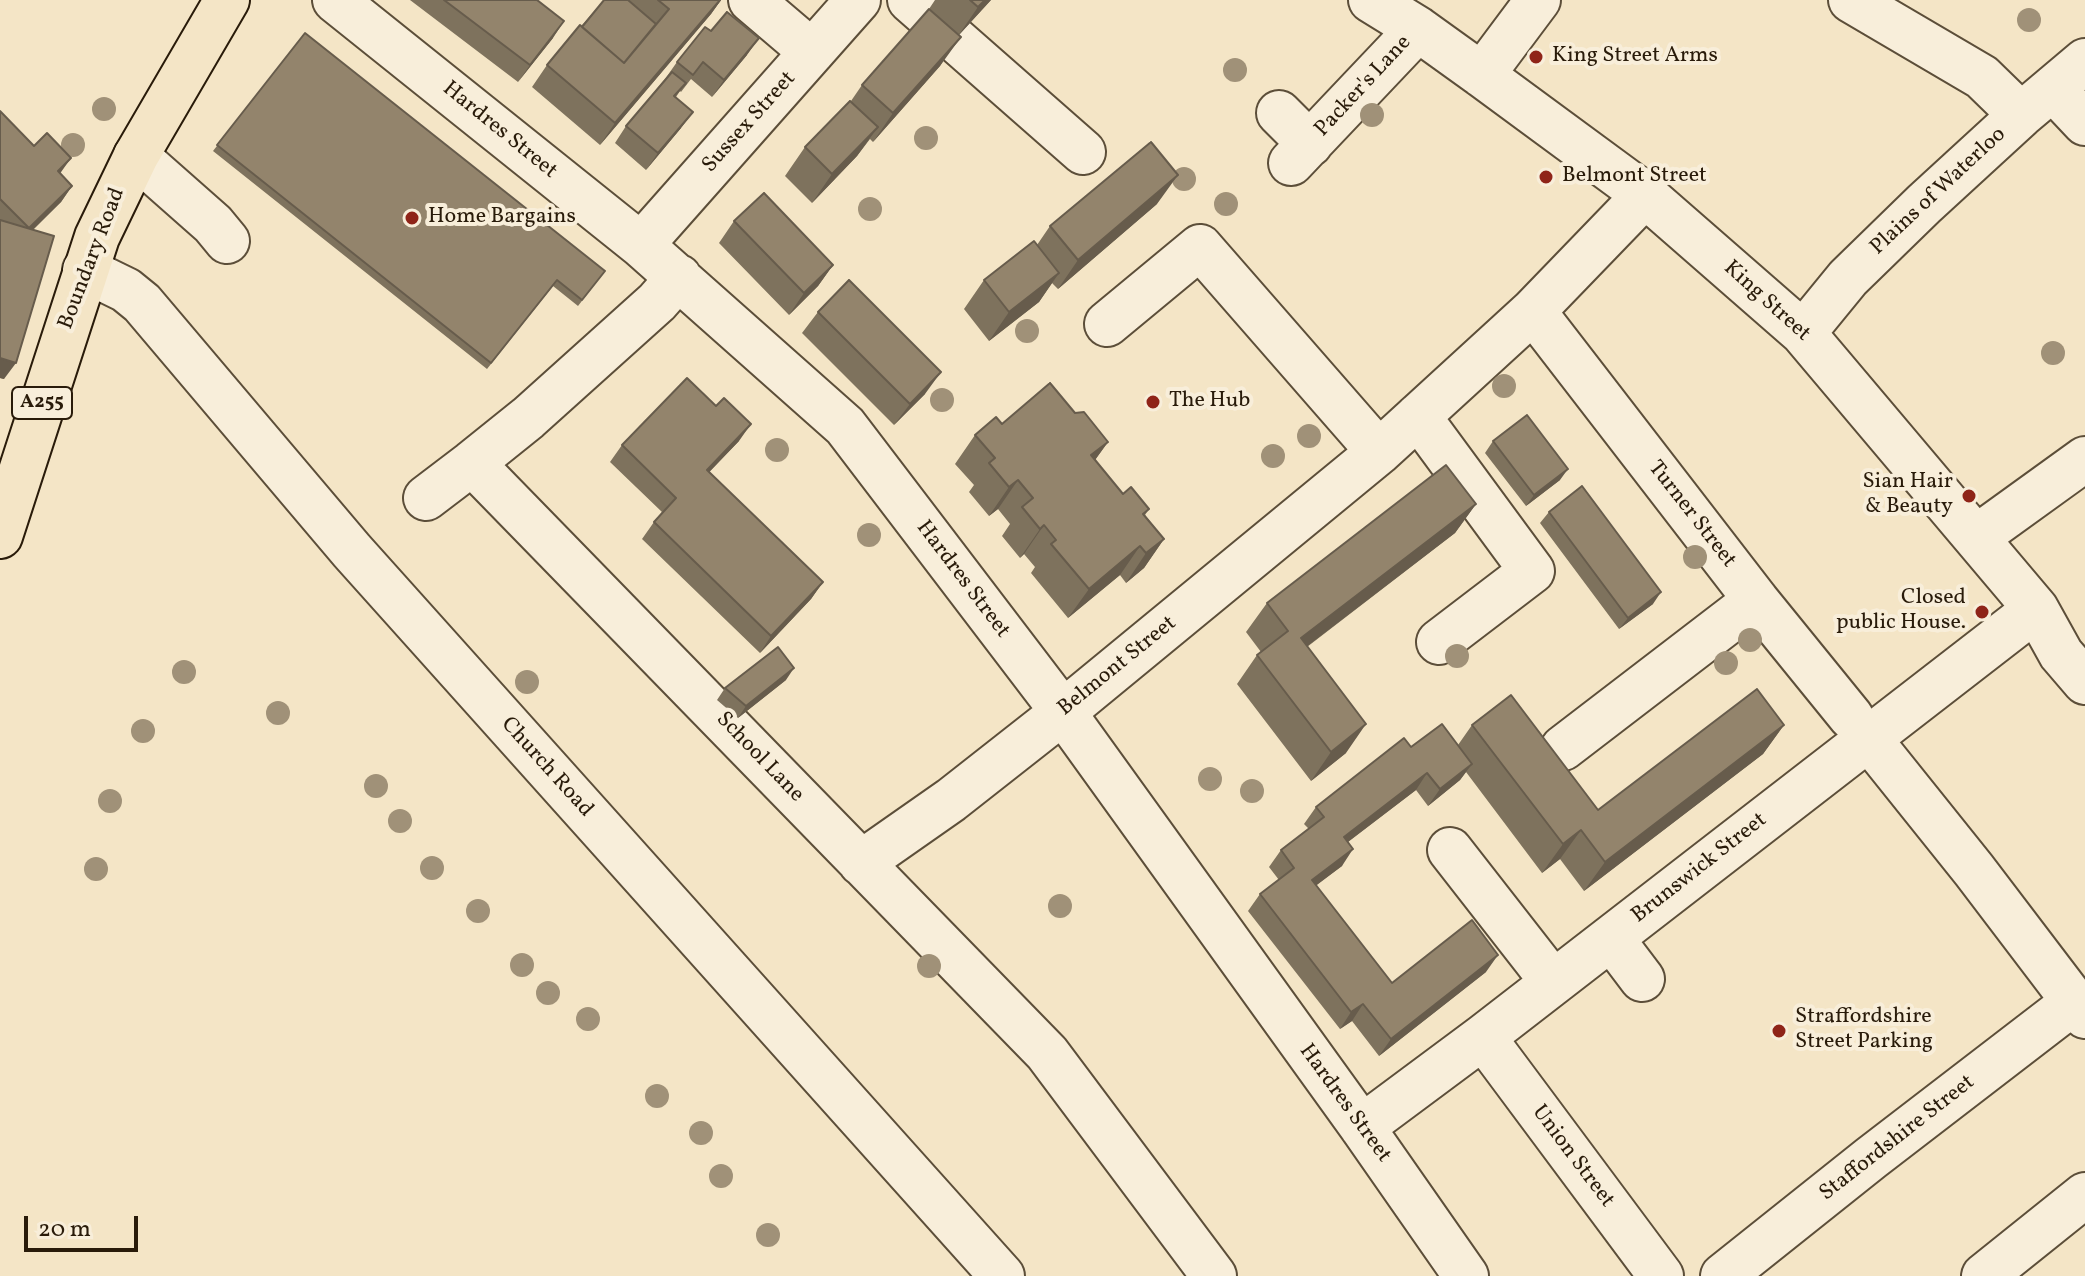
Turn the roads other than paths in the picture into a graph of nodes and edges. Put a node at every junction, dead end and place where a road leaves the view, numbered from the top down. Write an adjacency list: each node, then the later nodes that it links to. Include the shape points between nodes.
1 (227, 0): 16 (main road, Boundary Road / A255)
2 (335, 0): 19 (street, Hardres Street)
3 (751, 0): 10 (street)
4 (858, 0): 10 (street, Sussex Street)
5 (910, 0): 15 (street)
6 (1371, 0): 9 (street, King Street)
7 (1538, 0): 11 (street)
8 (1851, 0): 12 (street, via 1982,77)
9 (1418, 29): 11 (street, King Street); 13 (street, Packer's Lane, via 1301,154)
10 (812, 52): 19 (street, Sussex Street)
11 (1482, 75): 17 (street, King Street)
12 (2053, 88): 14 (street); 24 (street, Plains of Waterloo, via 1848,278)
13 (1279, 113)
14 (2085, 123)
15 (1083, 152)
16 (136, 156): 18 (street); 20 (main road, Boundary Road / A255)
17 (1645, 195): 22 (street, Belmont Street); 24 (street, King Street)
18 (227, 241)
19 (641, 245): 21 (street, Hardres Street)
20 (85, 270): 30 (main road, Boundary Road / A255); 49 (street, Church Road, via 142,303 352,551)
21 (679, 277): 28 (street, via 552,397); 36 (street, Hardres Street, via 845,426)
22 (1533, 311): 25 (street, Belmont Street); 32 (street, Turner Street)
23 (1107, 324): 26 (street, via 1200,247)
24 (1803, 333): 31 (street, King Street)
25 (1418, 416): 26 (street, Belmont Street); 34 (street, via 1532,571)
26 (1379, 452): 36 (street, Belmont Street)
27 (2085, 459): 31 (street)
28 (472, 463): 29 (street); 40 (street, School Lane)
29 (426, 498)
30 (0, 536)
31 (1977, 537): 33 (street, King Street)
32 (1756, 600): 37 (street, Turner Street); 38 (street)
33 (2036, 609): 35 (street, King Street, via 2061,654); 37 (street, Brunswick Street)
34 (1439, 642)
35 (2085, 682)
36 (1063, 712): 40 (street, Belmont Street); 46 (street, Hardres Street)
37 (1860, 728): 41 (street, Brunswick Street); 44 (street, Turner Street, via 1964,878)
38 (1563, 748)
39 (1450, 850): 43 (street)
40 (861, 863): 50 (street, School Lane, via 1047,1053)
41 (1611, 938): 42 (street); 43 (street, Brunswick Street)
42 (1642, 979)
43 (1553, 982): 45 (street, Brunswick Street)
44 (2080, 1009): 48 (street, Staffordshire Street, via 1879,1170)
45 (1483, 1037): 46 (street, Brunswick Street); 52 (street, Union Street)
46 (1362, 1127): 51 (street, Hardres Street)
47 (2085, 1195): 53 (street)
48 (1734, 1266)
49 (1002, 1276)
50 (1214, 1276)
51 (1466, 1276)
52 (1661, 1276)
53 (1984, 1276)

